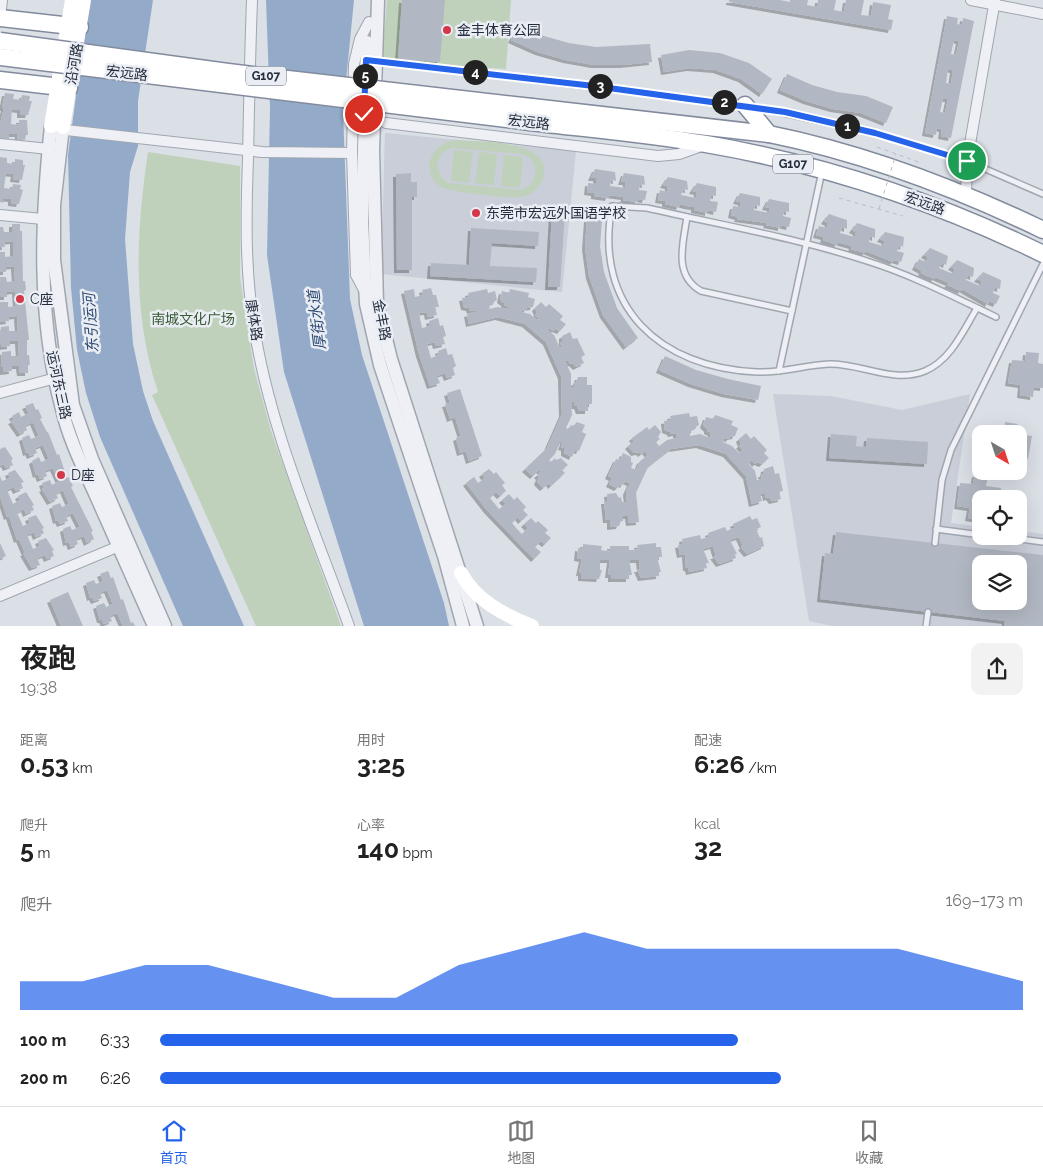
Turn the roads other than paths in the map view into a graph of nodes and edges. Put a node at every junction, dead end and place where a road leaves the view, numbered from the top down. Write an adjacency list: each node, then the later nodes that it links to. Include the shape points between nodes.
1 (2, 0): 10 (street)
2 (72, 0): 12 (main road, 沿河路)
3 (84, 0): 12 (main road, 沿河路)
4 (252, 0): 26 (street, 康体路)
5 (370, 0): 11 (street, 金丰路)
6 (378, 0): 15 (street, 金丰路)
7 (970, 0): 8 (street)
8 (995, 2): 9 (street); 28 (street)
9 (1043, 14)
10 (0, 18): 12 (highway)
11 (369, 22): 15 (street, 金丰路); 27 (street, via 360,39 354,64)
12 (74, 26): 17 (main road, 沿河路)
13 (0, 41): 19 (highway, 宏远路 / G107, bridge)
14 (0, 57): 19 (highway, 宏远路 / G107, bridge)
15 (371, 61): 18 (lane); 39 (street, 金丰路, via 362,221); 52 (street, 金丰路, via 377,302 391,359)
16 (0, 80): 17 (highway)
17 (63, 87): 21 (main road, 沿河路)
18 (745, 105): 22 (highway); 28 (lane, via 875,133)
19 (531, 115): 22 (highway, 宏远路 / G107); 24 (highway, 宏远路 / G107)
20 (386, 123): 24 (street, via 658,156 680,154)
21 (60, 128): 25 (street, 运河东三路); 26 (street); 44 (street, 运河东三路, via 54,260)
22 (769, 134): 31 (highway, 宏远路 / G107, via 865,159)
23 (0, 144): 25 (street)
24 (708, 144): 29 (highway, 宏远路 / G107)
25 (49, 149): 34 (street, 运河东三路)
26 (248, 150): 27 (street); 57 (street, 康体路, via 246,254 262,368 278,429)
27 (352, 153): 39 (street, via 356,275)
28 (967, 161): 30 (lane); 31 (street)
29 (822, 171): 36 (lane); 37 (highway, 宏远路 / G107, via 896,192)
30 (1043, 194)
31 (966, 196): 35 (highway, 宏远路 / G107)
32 (0, 215): 34 (street)
33 (687, 217): 36 (lane); 41 (lane, via 681,262 682,271 693,286 701,291); 43 (lane, via 647,208 612,206 610,260 614,278 629,311 653,339 686,357 741,371)
34 (43, 219): 44 (street, 运河东三路, via 45,310)
35 (1043, 230)
36 (806, 244): 40 (lane, via 892,270); 41 (lane)
37 (1043, 254)
38 (1043, 264): 46 (lane, via 951,450 942,480)
39 (365, 293): 58 (street, 金丰路, via 377,355)
40 (977, 308): 42 (lane); 43 (lane, via 950,352 925,371 895,376 855,366 829,364)
41 (792, 311): 43 (lane)
42 (996, 317)
43 (779, 371)
44 (62, 376): 45 (street); 51 (street, 运河东三路, via 62,410 75,446)
45 (0, 393)
46 (936, 529): 47 (lane); 50 (lane)
47 (972, 533)
48 (1027, 540): 49 (lane)
49 (1043, 542)
50 (934, 543)
51 (123, 545): 53 (street); 55 (street, 运河东三路); 56 (street, 运河东三路)
52 (461, 573): 59 (street, 金丰路); 60 (main road, via 477,595)
53 (0, 596)
54 (928, 612): 61 (lane)
55 (154, 626)
56 (166, 626)
57 (349, 626)
58 (464, 626)
59 (477, 626)
60 (532, 626)
61 (926, 626)

